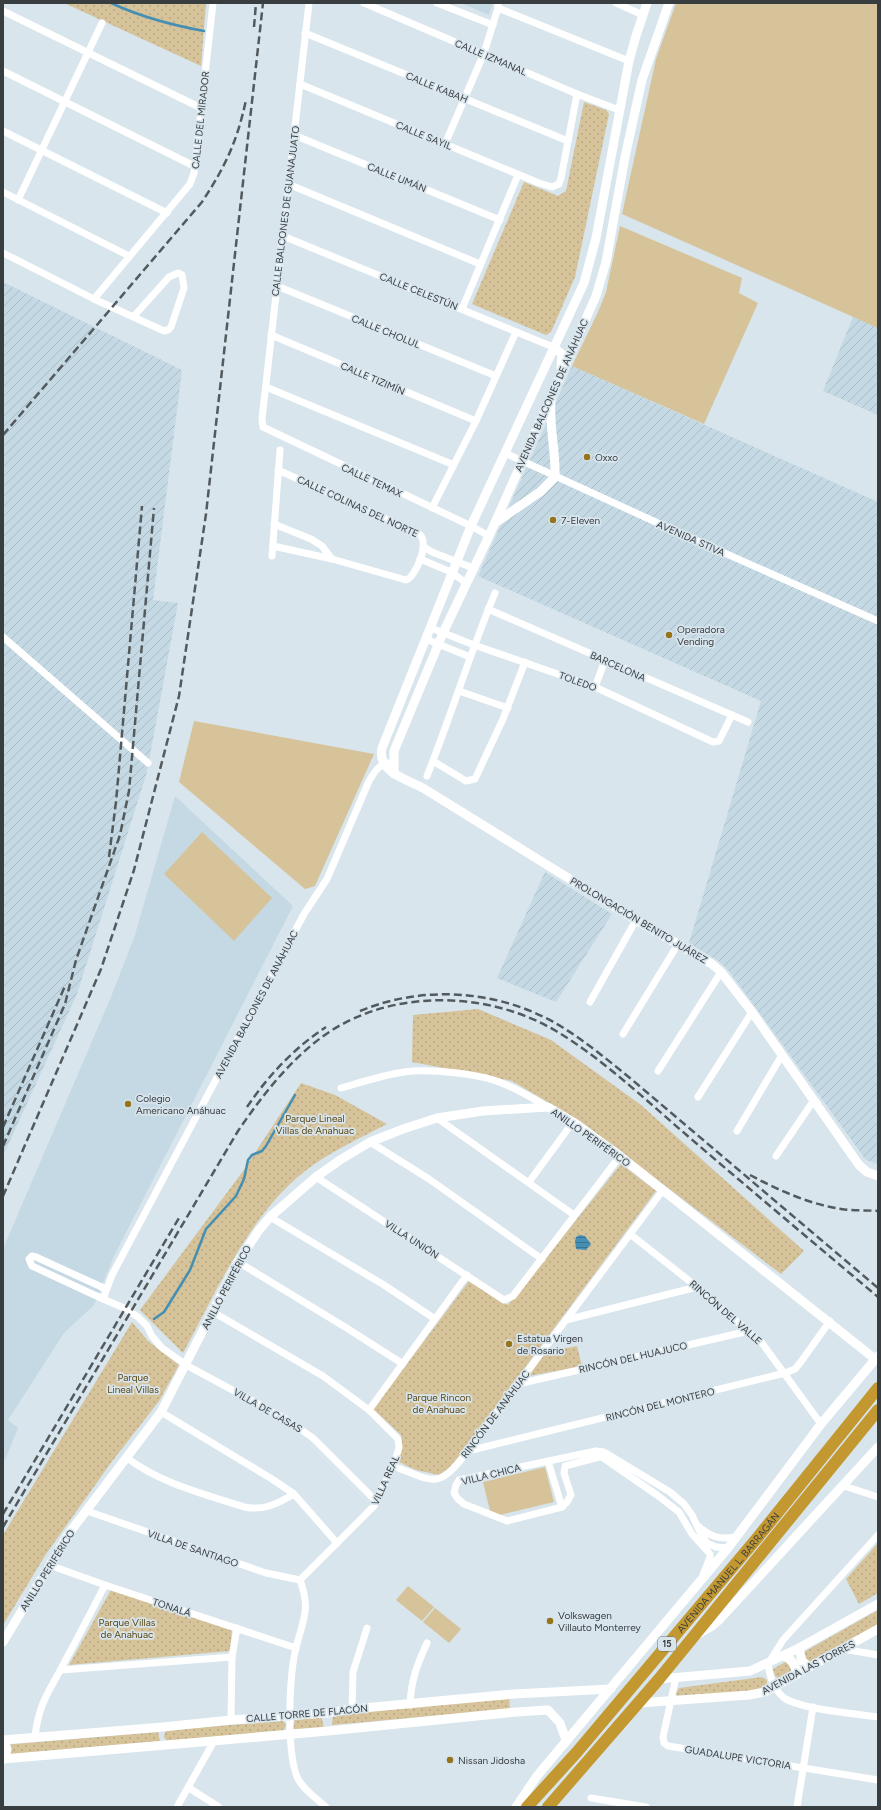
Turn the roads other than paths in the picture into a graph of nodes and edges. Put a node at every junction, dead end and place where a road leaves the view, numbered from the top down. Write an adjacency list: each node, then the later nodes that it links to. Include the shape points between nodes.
1 (213, 3): 23 (street, CALLE DEL MIRADOR)
2 (309, 3): 13 (street, CALLE BALCONES DE GUANAJUATO)
3 (365, 3): 15 (street, CALLE IZMANAL)
4 (437, 3): 12 (street)
5 (616, 3): 10 (street)
6 (648, 3): 10 (street, AVENIDA BALCONES DE ANÁHUAC)
7 (669, 3): 18 (street, AVENIDA BALCONES DE ANÁHUAC)
8 (498, 6): 12 (street); 16 (street)
9 (3, 11): 14 (street)
10 (643, 15): 16 (street, AVENIDA BALCONES DE ANÁHUAC)
11 (102, 23): 14 (street)
12 (493, 25): 15 (street)
13 (305, 33): 19 (street, CALLE BALCONES DE GUANAJUATO); 21 (street, CALLE KABAH)
14 (89, 52): 22 (street); 23 (street)
15 (484, 53): 20 (street, CALLE IZMANAL); 21 (street)
16 (629, 61): 24 (street, AVENIDA BALCONES DE ANÁHUAC)
17 (3, 71): 22 (street)
18 (642, 80): 24 (street, via 630,109); 49 (street, AVENIDA BALCONES DE ANÁHUAC, via 604,272)
19 (300, 84): 26 (street, CALLE BALCONES DE GUANAJUATO); 28 (street, CALLE SAYIL)
20 (577, 94): 24 (street, CALLE IZMANAL); 27 (street)
21 (465, 99): 27 (street, CALLE KABAH); 28 (street)
22 (64, 100): 29 (street); 30 (street)
23 (201, 108): 30 (street, CALLE DEL MIRADOR)
24 (619, 110): 47 (street, AVENIDA BALCONES DE ANÁHUAC, via 589,268)
25 (3, 131): 29 (street)
26 (294, 134): 32 (street, CALLE BALCONES DE GUANAJUATO); 36 (street, CALLE UMÁN)
27 (568, 141): 31 (street, CALLE SAYIL, via 560,182 556,186 548,186)
28 (445, 144): 31 (street, CALLE SAYIL)
29 (41, 150): 34 (street); 35 (street)
30 (194, 166): 35 (street, CALLE DEL MIRADOR, via 188,187)
31 (518, 175): 36 (street)
32 (288, 184): 37 (street, CALLE BALCONES DE GUANAJUATO); 40 (street)
33 (3, 192): 34 (street)
34 (18, 200): 39 (street)
35 (167, 213): 39 (street, CALLE DEL MIRADOR)
36 (500, 220): 40 (street)
37 (283, 236): 41 (street, CALLE BALCONES DE GUANAJUATO); 43 (street, CALLE CELESTÚN)
38 (3, 253): 42 (street)
39 (129, 256): 42 (street, CALLE DEL MIRADOR)
40 (480, 264): 43 (street)
41 (277, 286): 46 (street, CALLE BALCONES DE GUANAJUATO); 48 (street, CALLE CHOLUL)
42 (94, 298): 44 (street)
43 (462, 309): 45 (street, CALLE CELESTÚN)
44 (134, 316): 44 (street, via 169,277 178,273 182,275 184,288 169,329 164,331)
45 (516, 332): 47 (street, CALLE CELESTÚN); 48 (street)
46 (271, 335): 50 (street, CALLE BALCONES DE GUANAJUATO); 53 (street, CALLE TIZIMÍN)
47 (554, 347): 49 (street, via 562,356); 55 (street, AVENIDA BALCONES DE ANÁHUAC)
48 (496, 376): 53 (street)
49 (559, 379): 51 (street, AVENIDA BALCONES DE ANÁHUAC)
50 (266, 387): 52 (street, CALLE BALCONES DE GUANAJUATO); 57 (street)
51 (552, 393): 56 (street, AVENIDA BALCONES DE ANÁHUAC); 59 (street, via 550,422 556,462)
52 (262, 419): 60 (street, CALLE TEMAX, via 263,427 266,429)
53 (476, 421): 57 (street)
54 (280, 450): 58 (street)
55 (505, 453): 56 (street, AVENIDA STIVA); 63 (street, AVENIDA BALCONES DE ANÁHUAC)
56 (521, 461): 59 (street, AVENIDA STIVA); 62 (street, AVENIDA BALCONES DE ANÁHUAC)
57 (454, 464): 60 (street)
58 (278, 470): 61 (street); 66 (street, CALLE COLINAS DEL NORTE, via 419,534 424,539)
59 (555, 477): 62 (street, via 540,492); 76 (street, AVENIDA STIVA)
60 (432, 508): 63 (street, CALLE TEMAX)
61 (274, 524): 65 (street); 68 (street, via 311,539 322,546)
62 (494, 524): 64 (street, AVENIDA BALCONES DE ANÁHUAC)
63 (471, 526): 64 (street, CALLE TEMAX); 70 (street, AVENIDA BALCONES DE ANÁHUAC)
64 (489, 536): 71 (street, AVENIDA BALCONES DE ANÁHUAC)
65 (273, 546): 67 (street); 68 (street)
66 (424, 547): 69 (street); 70 (street, CALLE COLINAS DEL NORTE)
67 (272, 556)
68 (332, 559): 69 (street, via 406,580 412,576)
69 (420, 560): 72 (street)
70 (456, 561): 71 (street, CALLE COLINAS DEL NORTE); 72 (street, AVENIDA BALCONES DE ANÁHUAC)
71 (472, 568): 73 (street, AVENIDA BALCONES DE ANÁHUAC)
72 (451, 572): 73 (street); 77 (street, AVENIDA BALCONES DE ANÁHUAC)
73 (466, 583): 78 (street, AVENIDA BALCONES DE ANÁHUAC)
74 (495, 593): 75 (street)
75 (488, 609): 81 (street); 84 (street, BARCELONA)
76 (878, 621)
77 (432, 626): 78 (street); 80 (street, AVENIDA BALCONES DE ANÁHUAC)
78 (444, 631): 81 (street, TOLEDO); 82 (street, AVENIDA BALCONES DE ANÁHUAC)
79 (3, 637): 93 (street)
80 (425, 642): 82 (street); 94 (street, AVENIDA BALCONES DE ANÁHUAC, via 382,748)
81 (474, 645): 83 (street); 85 (street, TOLEDO)
82 (438, 647): 83 (street); 92 (street, AVENIDA BALCONES DE ANÁHUAC, via 394,751)
83 (470, 657): 87 (street)
84 (605, 660): 86 (street); 89 (street, BARCELONA)
85 (525, 662): 86 (street, TOLEDO); 88 (street)
86 (595, 687): 89 (street, TOLEDO, via 713,742 720,740)
87 (459, 691): 88 (street); 91 (street)
88 (508, 708): 91 (street, via 473,780 466,781)
89 (732, 715): 90 (street, BARCELONA)
90 (748, 722)
91 (433, 761): 96 (street)
92 (394, 762): 94 (street); 95 (street)
93 (148, 763)
94 (383, 764): 95 (street, PROLONGACIÓN BENITO JUÁREZ); 129 (street, AVENIDA BALCONES DE ANÁHUAC, via 369,781 327,879 304,914)
95 (394, 774): 97 (street, PROLONGACIÓN BENITO JUÁREZ, via 423,788)
96 (427, 776)
97 (636, 920): 98 (street, PROLONGACIÓN BENITO JUÁREZ); 100 (street)
98 (678, 944): 99 (street, PROLONGACIÓN BENITO JUÁREZ); 102 (street)
99 (721, 972): 101 (street, PROLONGACIÓN BENITO JUÁREZ); 104 (street)
100 (590, 1002)
101 (752, 1012): 103 (street, PROLONGACIÓN BENITO JUÁREZ); 106 (street)
102 (624, 1034)
103 (782, 1055): 107 (street, PROLONGACIÓN BENITO JUÁREZ); 111 (street)
104 (658, 1071)
105 (341, 1088): 108 (street, via 406,1071 462,1074 504,1083)
106 (698, 1097)
107 (814, 1100): 114 (street); 115 (street, PROLONGACIÓN BENITO JUÁREZ, via 859,1165 867,1172)
108 (548, 1107): 109 (street, ANILLO PERIFÉRICO, via 483,1111); 110 (street, ANILLO PERIFÉRICO)
109 (437, 1118): 112 (street, ANILLO PERIFÉRICO); 117 (street)
110 (573, 1122): 113 (street, ANILLO PERIFÉRICO); 117 (street)
111 (736, 1131)
112 (370, 1142): 116 (street, ANILLO PERIFÉRICO); 122 (street, via 429,1179)
113 (620, 1156): 118 (street, ANILLO PERIFÉRICO); 119 (street)
114 (776, 1156)
115 (878, 1176)
116 (316, 1177): 120 (street, ANILLO PERIFÉRICO); 125 (street, VILLA UNIÓN)
117 (529, 1182): 119 (street)
118 (663, 1190): 121 (street, RINCÓN DE ANÁHUAC); 135 (street, ANILLO PERIFÉRICO)
119 (574, 1215): 122 (street)
120 (270, 1217): 123 (street, ANILLO PERIFÉRICO); 133 (street, via 384,1285)
121 (630, 1234): 128 (street, RINCÓN DEL VALLE); 134 (street, RINCÓN DE ANÁHUAC)
122 (542, 1259): 125 (street, VILLA UNIÓN, via 508,1300 501,1299)
123 (238, 1262): 132 (street, ANILLO PERIFÉRICO); 138 (street)
124 (65, 1271): 126 (street); 126 (street, via 36,1257 32,1256 29,1259 32,1266); 127 (street)
125 (467, 1275): 133 (street)
126 (60, 1280): 130 (street)
127 (90, 1283): 129 (street); 130 (street)
128 (697, 1287): 134 (street); 136 (street, RINCÓN DEL VALLE)
129 (106, 1289): 131 (street, AVENIDA BALCONES DE ANÁHUAC)
130 (87, 1292): 131 (street)
131 (103, 1299): 139 (street, via 138,1317 157,1342)
132 (212, 1312): 139 (street, ANILLO PERIFÉRICO); 143 (street, via 323,1376)
133 (435, 1319): 138 (street)
134 (566, 1320): 141 (street, RINCÓN DE ANÁHUAC)
135 (830, 1321): 137 (street, ANILLO PERIFÉRICO); 140 (street, RINCÓN DEL MONTERO, via 795,1369)
136 (749, 1331): 140 (street, RINCÓN DEL VALLE, via 762,1343); 141 (street, RINCÓN DEL HUAJUCO)
137 (877, 1357): 146 (street)
138 (403, 1364): 143 (street)
139 (186, 1365): 145 (street, ANILLO PERIFÉRICO); 157 (street, VILLA DE CASAS, via 286,1419 313,1438)
140 (785, 1373): 146 (street, RINCÓN DEL VALLE); 148 (street, RINCÓN DEL MONTERO)
141 (518, 1384): 148 (street, RINCÓN DE ANÁHUAC)
142 (878, 1388): 221 (highway, AVENIDA MANUEL L. BARRAGÁN / 15, via 758,1537)
143 (368, 1410): 152 (street, VILLA REAL, via 398,1438 399,1448)
144 (878, 1410): 174 (highway, AVENIDA MANUEL L. BARRAGÁN / 15)
145 (161, 1412): 150 (street, ANILLO PERIFÉRICO); 154 (street, via 272,1478)
146 (821, 1424): 163 (street)
147 (878, 1447): 153 (street)
148 (468, 1452): 152 (street, RINCÓN DE ANÁHUAC, via 449,1474 440,1479 429,1480)
149 (602, 1454): 151 (street, VILLA CHICA); 155 (street, via 609,1454); 158 (street); 159 (street, via 565,1466 564,1473 571,1495)
150 (127, 1458): 154 (street, via 160,1479 244,1507 266,1508); 160 (street, ANILLO PERIFÉRICO)
151 (548, 1461): 159 (street); 159 (street, VILLA CHICA, via 459,1480 454,1493 464,1504 507,1521)
152 (393, 1466): 157 (street, VILLA REAL)
153 (844, 1486): 156 (street); 174 (street, via 720,1619)
154 (294, 1494): 164 (street)
155 (675, 1497): 158 (street); 161 (street, via 688,1509)
156 (878, 1497)
157 (376, 1502): 164 (street, VILLA REAL)
158 (671, 1506): 168 (street, via 710,1554)
159 (562, 1507)
160 (87, 1511): 166 (street, ANILLO PERIFÉRICO); 167 (street, VILLA DE SANTIAGO, via 266,1573)
161 (697, 1525): 163 (street, via 717,1538); 165 (street, via 707,1543)
162 (878, 1536): 183 (street, via 783,1640)
163 (736, 1537): 165 (street)
164 (337, 1543): 167 (street, VILLA REAL)
165 (728, 1548): 168 (street)
166 (49, 1564): 169 (street, TONALÁ); 175 (street, ANILLO PERIFÉRICO)
167 (300, 1580): 177 (street, via 305,1592 306,1607)
168 (701, 1581): 190 (street)
169 (106, 1585): 171 (street, TONALÁ); 185 (street)
170 (878, 1604): 178 (street, AVENIDA LAS TORRES)
171 (237, 1628): 177 (street, TONALÁ); 182 (street)
172 (367, 1628): 197 (street, via 353,1672)
173 (878, 1630): 179 (street, AVENIDA LAS TORRES)
174 (693, 1637): 188 (highway, AVENIDA MANUEL L. BARRAGÁN / 15)
175 (3, 1642)
176 (427, 1643): 195 (street, via 414,1671)
177 (296, 1648): 201 (street)
178 (799, 1648): 181 (street, AVENIDA LAS TORRES); 184 (street, via 802,1661)
179 (843, 1649): 180 (street); 184 (street, AVENIDA LAS TORRES)
180 (878, 1655)
181 (784, 1656): 183 (street, AVENIDA LAS TORRES); 186 (street, via 791,1660 796,1668)
182 (232, 1657): 185 (street); 203 (street)
183 (768, 1664): 187 (street, AVENIDA LAS TORRES, via 740,1673); 189 (street)
184 (809, 1667): 186 (street, AVENIDA LAS TORRES)
185 (61, 1670): 207 (street, via 43,1700)
186 (796, 1674): 189 (street, AVENIDA LAS TORRES)
187 (676, 1677): 188 (street, AVENIDA LAS TORRES); 193 (street, GUADALUPE VICTORIA)
188 (659, 1679): 194 (highway, AVENIDA MANUEL L. BARRAGÁN / 15)
189 (774, 1687): 193 (street, AVENIDA LAS TORRES, via 765,1692 749,1695); 196 (street, via 787,1700)
190 (611, 1688): 191 (street, CALLE TORRE DE FLACÓN); 209 (street)
191 (549, 1693): 192 (street, CALLE TORRE DE FLACÓN); 198 (street, via 551,1702)
192 (514, 1694): 195 (street, CALLE TORRE DE FLACÓN); 199 (street, via 512,1702)
193 (671, 1700): 194 (street, AVENIDA LAS TORRES); 213 (street, GUADALUPE VICTORIA, via 663,1737 664,1743 668,1746)
194 (639, 1703): 222 (highway, AVENIDA MANUEL L. BARRAGÁN / 15)
195 (410, 1705): 197 (street, CALLE TORRE DE FLACÓN)
196 (814, 1707): 202 (street); 213 (street)
197 (352, 1709): 200 (street, CALLE TORRE DE FLACÓN)
198 (548, 1710): 199 (street, CALLE TORRE DE FLACÓN); 209 (street, via 560,1723)
199 (516, 1712): 205 (street, CALLE TORRE DE FLACÓN)
200 (328, 1713): 201 (street, CALLE TORRE DE FLACÓN); 205 (street)
201 (291, 1715): 203 (street, CALLE TORRE DE FLACÓN); 206 (street)
202 (878, 1717)
203 (231, 1720): 204 (street, CALLE TORRE DE FLACÓN)
204 (163, 1727): 207 (street, CALLE TORRE DE FLACÓN); 211 (street, via 161,1735)
205 (328, 1731): 206 (street, CALLE TORRE DE FLACÓN)
206 (290, 1734): 210 (street, CALLE TORRE DE FLACÓN); 219 (street, via 292,1755 299,1780)
207 (36, 1737): 208 (street, CALLE TORRE DE FLACÓN)
208 (4, 1740): 212 (street)
209 (566, 1740): 220 (street)
210 (214, 1741): 211 (street, CALLE TORRE DE FLACÓN); 215 (street)
211 (164, 1744): 212 (street, CALLE TORRE DE FLACÓN)
212 (4, 1759)
213 (804, 1768): 214 (street, GUADALUPE VICTORIA); 224 (street)
214 (878, 1780)
215 (189, 1788): 217 (street); 218 (street)
216 (591, 1798): 223 (street)
217 (177, 1807)
218 (219, 1807)
219 (326, 1807)
220 (516, 1807)
221 (528, 1807)
222 (548, 1807)
223 (646, 1807)
224 (797, 1807)

